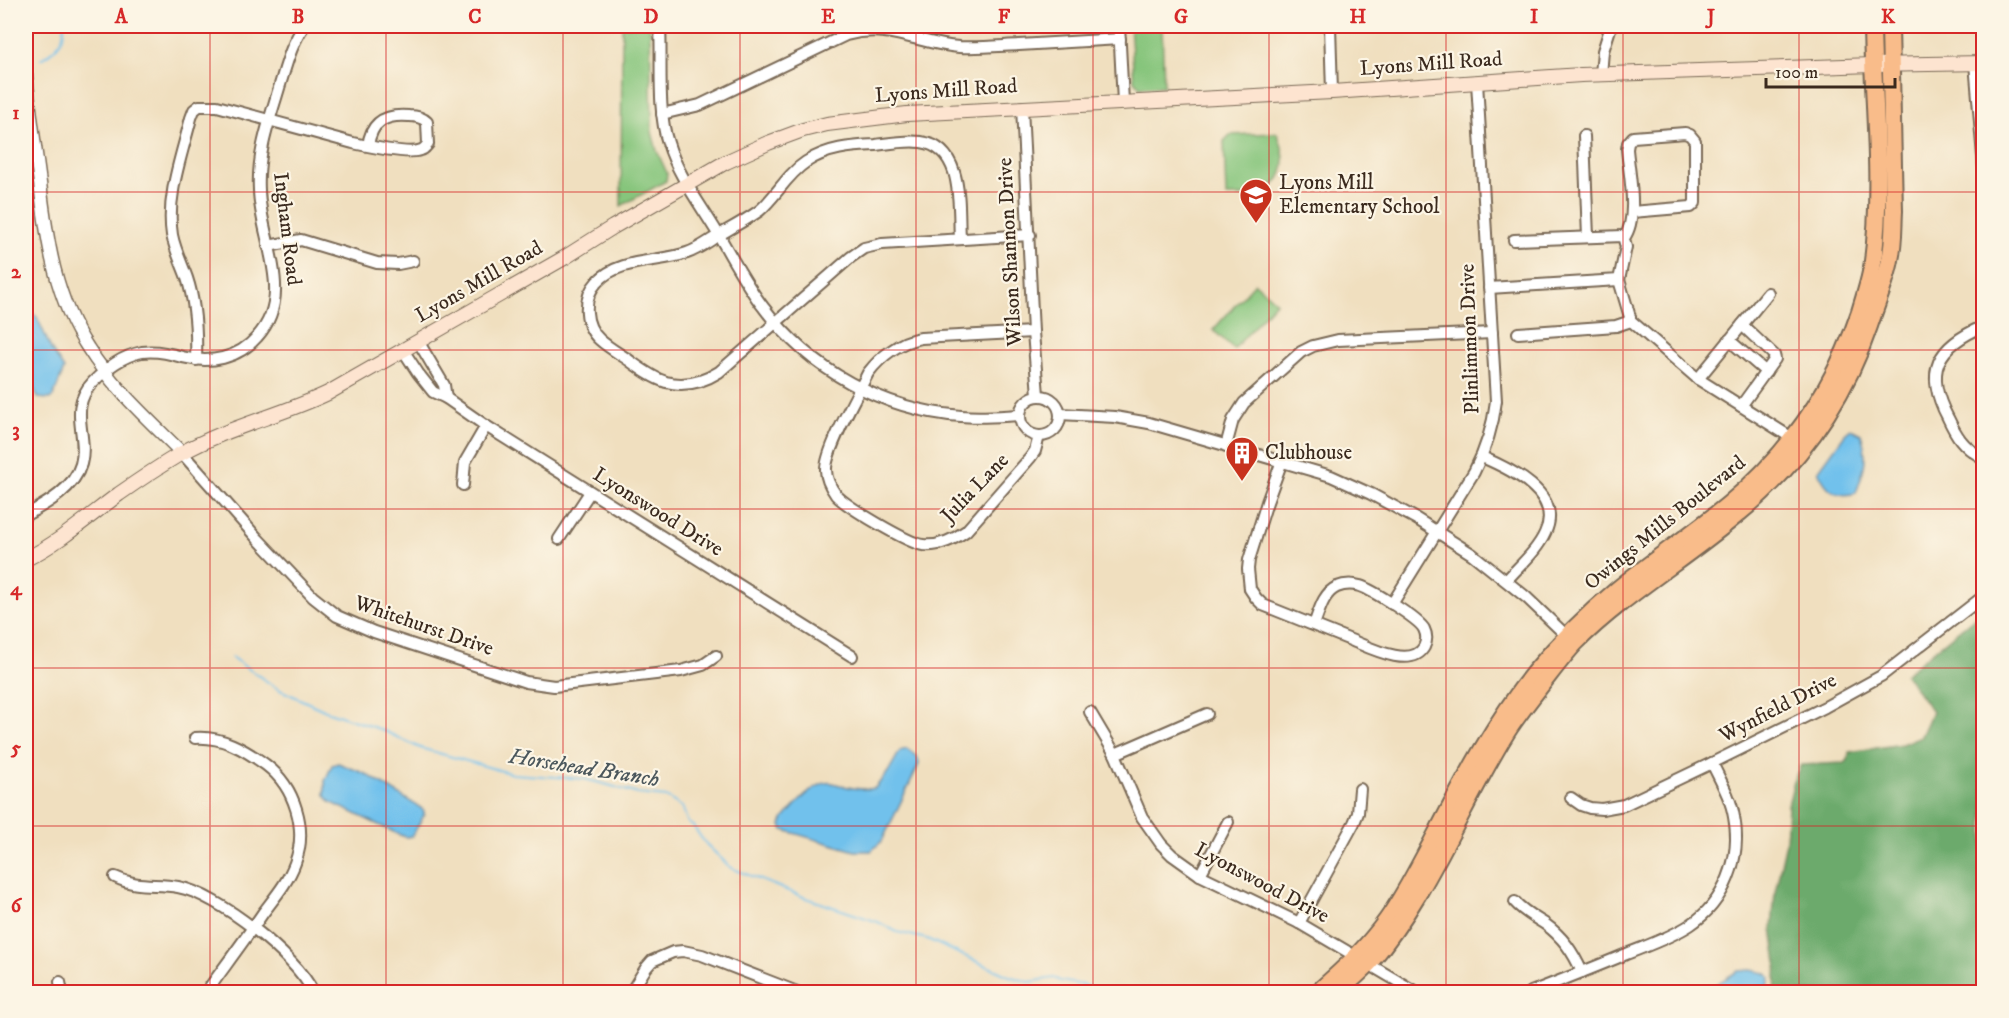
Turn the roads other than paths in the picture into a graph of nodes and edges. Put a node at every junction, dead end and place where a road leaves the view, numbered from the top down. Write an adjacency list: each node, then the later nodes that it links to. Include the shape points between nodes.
1 (304, 26): 19 (street, Ingham Road, via 294,42)
2 (660, 26): 18 (street)
3 (1119, 26): 8 (street)
4 (1330, 26): 15 (street)
5 (1611, 26): 13 (street)
6 (1872, 26): 10 (main road, Owings Mills Boulevard)
7 (1890, 26): 11 (main road, Owings Mills Boulevard)
8 (1120, 39): 16 (street); 18 (street, via 970,47 877,30 857,32 700,105)
9 (1979, 63): 11 (main road, Lyons Mill Road); 22 (street)
10 (1873, 65): 11 (main road, Lyons Mill Road); 13 (main road, Lyons Mill Road); 58 (main road, Owings Mills Boulevard, via 1876,211 1868,287 1835,374)
11 (1891, 65): 74 (main road, Owings Mills Boulevard, via 1890,261 1862,347 1845,384 1806,445 1773,483 1736,516)
12 (26, 75): 47 (street, via 53,268 76,329)
13 (1601, 75): 14 (main road, Lyons Mill Road)
14 (1477, 82): 15 (main road, Lyons Mill Road); 34 (street, Plinlimmon Drive)
15 (1332, 92): 16 (main road, Lyons Mill Road)
16 (1124, 102): 17 (main road, Lyons Mill Road)
17 (1022, 107): 23 (main road, Lyons Mill Road, via 897,115 819,126 745,153); 26 (street, Wilson Shannon Drive)
18 (662, 114): 23 (street, via 668,143)
19 (269, 121): 21 (street); 31 (street, Ingham Road, via 260,152 258,188); 46 (street, via 207,105 194,110 191,118 175,183 171,220 172,237 195,310)
20 (1584, 136): 27 (street)
21 (368, 146): 21 (street, via 421,151 428,144 427,122 415,116 386,118 372,130)
22 (1983, 169)
23 (688, 185): 25 (street); 44 (main road, Lyons Mill Road)
24 (1632, 212): 24 (street, via 1628,143 1633,137 1690,135 1695,141 1695,203 1691,207); 28 (street)
25 (719, 235): 29 (street, via 766,205 797,168 818,155 852,146 911,142 939,149 952,166); 37 (street); 37 (street, via 686,253 608,273 596,283 587,300 590,329 599,340 655,378 682,384 719,372)
26 (1030, 235): 29 (street); 40 (street, Wilson Shannon Drive)
27 (1588, 237): 28 (street); 30 (street)
28 (1624, 238): 33 (street, via 1626,247)
29 (960, 239): 37 (street, via 864,248)
30 (1514, 240)
31 (268, 246): 32 (street, via 301,240 377,263); 46 (street, Ingham Road, via 276,285 273,312 266,326 234,354 222,359)
32 (413, 261)
33 (1619, 280): 34 (street); 36 (street)
34 (1489, 288): 41 (street, Plinlimmon Drive)
35 (1768, 293): 38 (street)
36 (1630, 320): 42 (street, via 1616,326); 49 (street)
37 (776, 323): 50 (street, via 821,366)
38 (1742, 325): 43 (street); 48 (street, via 1774,355)
39 (1983, 326): 61 (street, via 1945,350 1935,386 1961,443)
40 (1033, 332): 50 (street, Julia Lane, via 911,339 873,366); 51 (street, Wilson Shannon Drive)
41 (1492, 333): 59 (street, via 1338,340 1312,346 1244,403 1233,420); 62 (street, Plinlimmon Drive, via 1496,401 1494,422)
42 (1518, 333)
43 (1729, 340): 48 (street); 49 (street)
44 (418, 341): 45 (main road, Lyons Mill Road); 52 (street, via 444,385)
45 (404, 350): 52 (street, Lyonswood Drive, via 433,392); 60 (main road, Lyons Mill Road, via 303,405)
46 (196, 360): 47 (street, Ingham Road, via 144,352 119,360)
47 (104, 371): 60 (street); 66 (street, via 90,385 81,404 82,455 77,474 64,489)
48 (1766, 372): 53 (street)
49 (1698, 379): 53 (street)
50 (860, 388): 55 (street, via 935,413); 57 (street, Julia Lane, via 829,452 828,479 843,501 902,538 923,545 936,545 966,531 1030,458)
51 (1038, 395): 54 (street, via 1053,400); 55 (street, via 1025,402)
52 (446, 398): 56 (street, Lyonswood Drive)
53 (1741, 406): 58 (street)
54 (1060, 414): 57 (street, via 1052,432); 59 (street, via 1130,419)
55 (1020, 415): 57 (street, via 1025,429)
56 (486, 426): 64 (street, via 465,462); 65 (street, Lyonswood Drive)
57 (1039, 436)
58 (1792, 438): 74 (main road, Owings Mills Boulevard, via 1766,470 1731,502 1618,589)
59 (1226, 446): 63 (street)
60 (182, 453): 69 (main road, Lyons Mill Road); 75 (street, Whitehurst Drive, via 313,597 353,624 526,682 554,686 681,671 703,665)
61 (1980, 456)
62 (1482, 457): 67 (street, Plinlimmon Drive); 70 (street, via 1527,482 1541,495 1548,509 1548,525 1541,540)
63 (1282, 460): 67 (street, via 1371,494); 73 (street, via 1249,560 1248,579 1250,589 1263,605)
64 (463, 485)
65 (590, 492): 68 (street); 76 (street, Lyonswood Drive)
66 (26, 515)
67 (1437, 532): 70 (street); 72 (street, Plinlimmon Drive)
68 (559, 539)
69 (26, 559)
70 (1507, 580): 74 (street)
71 (1983, 596): 81 (street, Wynfield Drive, via 1873,680)
72 (1392, 604): 73 (street, via 1358,586 1336,588 1326,597); 73 (street, via 1419,622 1425,631 1425,646 1412,657 1367,647)
73 (1314, 625)
74 (1571, 640): 90 (main road, Owings Mills Boulevard, via 1506,733 1416,898 1397,927)
75 (716, 656)
76 (852, 656)
77 (1090, 712): 80 (street, Lyonswood Drive)
78 (1207, 714): 80 (street)
79 (195, 738): 89 (street, via 226,741 254,756 283,781 296,806 301,834 296,862 289,878)
80 (1115, 754): 85 (street, Lyonswood Drive, via 1134,802 1152,831 1172,855)
81 (1712, 763): 83 (street, Wynfield Drive, via 1624,805 1602,809 1581,805); 91 (street, via 1731,804 1736,834 1733,864 1721,892 1702,917 1689,926)
82 (1360, 789): 88 (street, via 1354,822)
83 (1571, 798)
84 (1228, 822): 85 (street)
85 (1200, 875): 88 (street, Lyonswood Drive)
86 (115, 876): 89 (street, via 134,884 177,887 203,895)
87 (1515, 902): 91 (street, via 1563,940)
88 (1299, 922): 90 (street, Lyonswood Drive)
89 (252, 928): 92 (street); 94 (street, via 287,956)
90 (1363, 961): 97 (main road, Owings Mills Boulevard); 98 (main road, Owings Mills Boulevard); 99 (street, Lyonswood Drive)
91 (1582, 972): 100 (street)
92 (210, 987)
93 (783, 989): 95 (street, via 702,955 673,951 652,961); 96 (street)
94 (313, 993)
95 (631, 993)
96 (797, 993)
97 (1318, 993)
98 (1337, 993)
99 (1416, 993)
100 (1531, 993)

